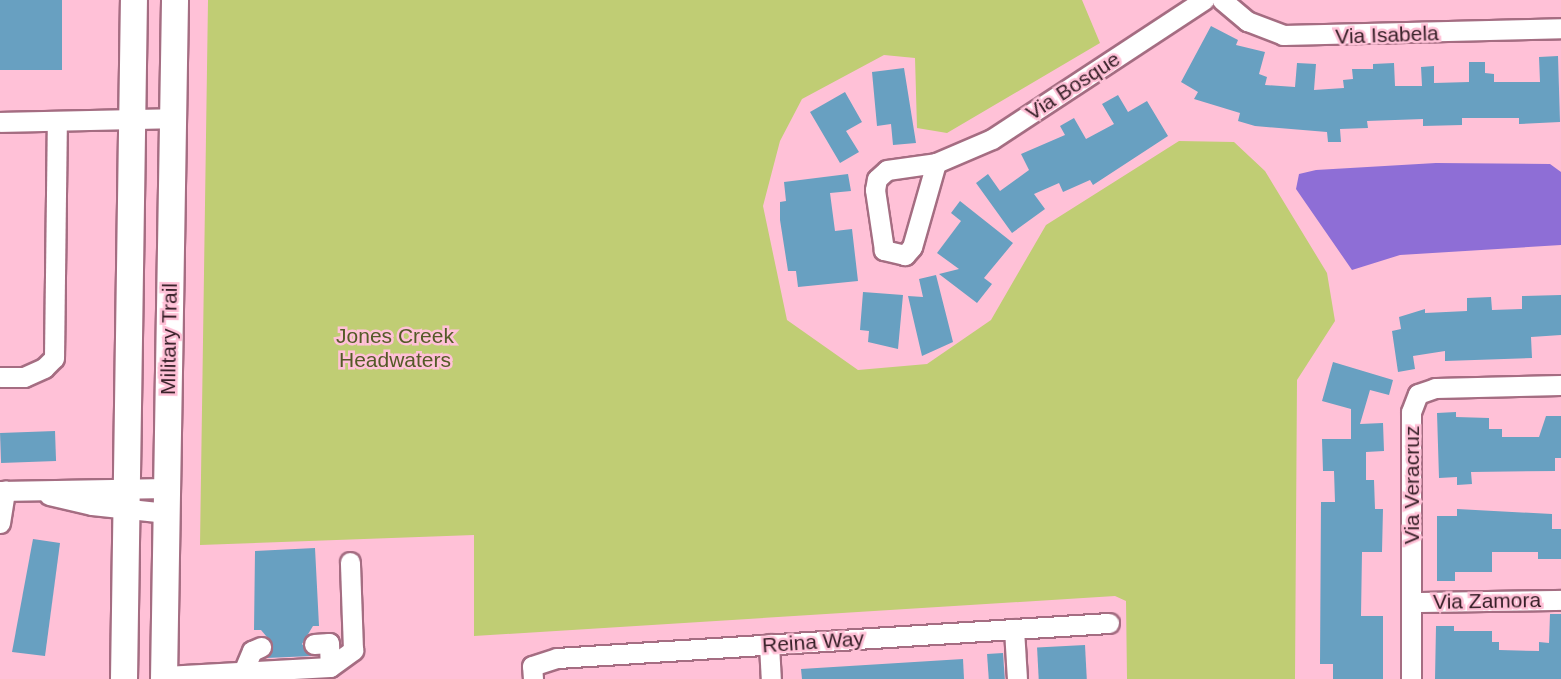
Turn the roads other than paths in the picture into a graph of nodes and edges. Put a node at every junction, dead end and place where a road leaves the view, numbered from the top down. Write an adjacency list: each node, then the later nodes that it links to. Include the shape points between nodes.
1 (134, 0): 7 (main road, Military Trail)
2 (175, 0): 6 (main road, Military Trail)
3 (1204, 0): 10 (street, Via Bosque, via 992,139)
4 (1222, 0): 5 (street, Via Isabela, via 1247,21 1283,35)
5 (1561, 28)
6 (172, 118): 7 (street); 15 (main road, Military Trail)
7 (132, 119): 8 (street); 14 (main road, Military Trail)
8 (57, 121): 9 (street); 11 (street, via 54,358 24,377)
9 (0, 122)
10 (936, 163): 10 (street, Via Bosque, via 887,170 877,179 884,250 905,255 912,247)
11 (0, 377)
12 (1561, 385): 19 (street, Via Veracruz, via 1435,388 1418,394 1411,412)
13 (3, 491): 14 (street); 16 (street)
14 (126, 498): 15 (street); 28 (main road, Military Trail)
15 (167, 501): 27 (main road, Military Trail)
16 (0, 523)
17 (350, 562): 21 (street)
18 (1561, 600): 19 (street, Via Zamora)
19 (1413, 602): 32 (street, Via Veracruz)
20 (1109, 623): 22 (street, Reina Way)
21 (352, 627): 25 (street, via 353,650); 25 (street, via 321,644)
22 (1014, 629): 23 (street, Reina Way); 31 (street)
23 (769, 645): 29 (street, Reina Way, via 557,658 532,666); 30 (street)
24 (261, 647): 26 (street, via 252,651)
25 (330, 667): 26 (street)
26 (243, 672): 27 (street)
27 (164, 677)
28 (124, 679)
29 (533, 679)
30 (771, 679)
31 (1017, 679)
32 (1411, 679)

